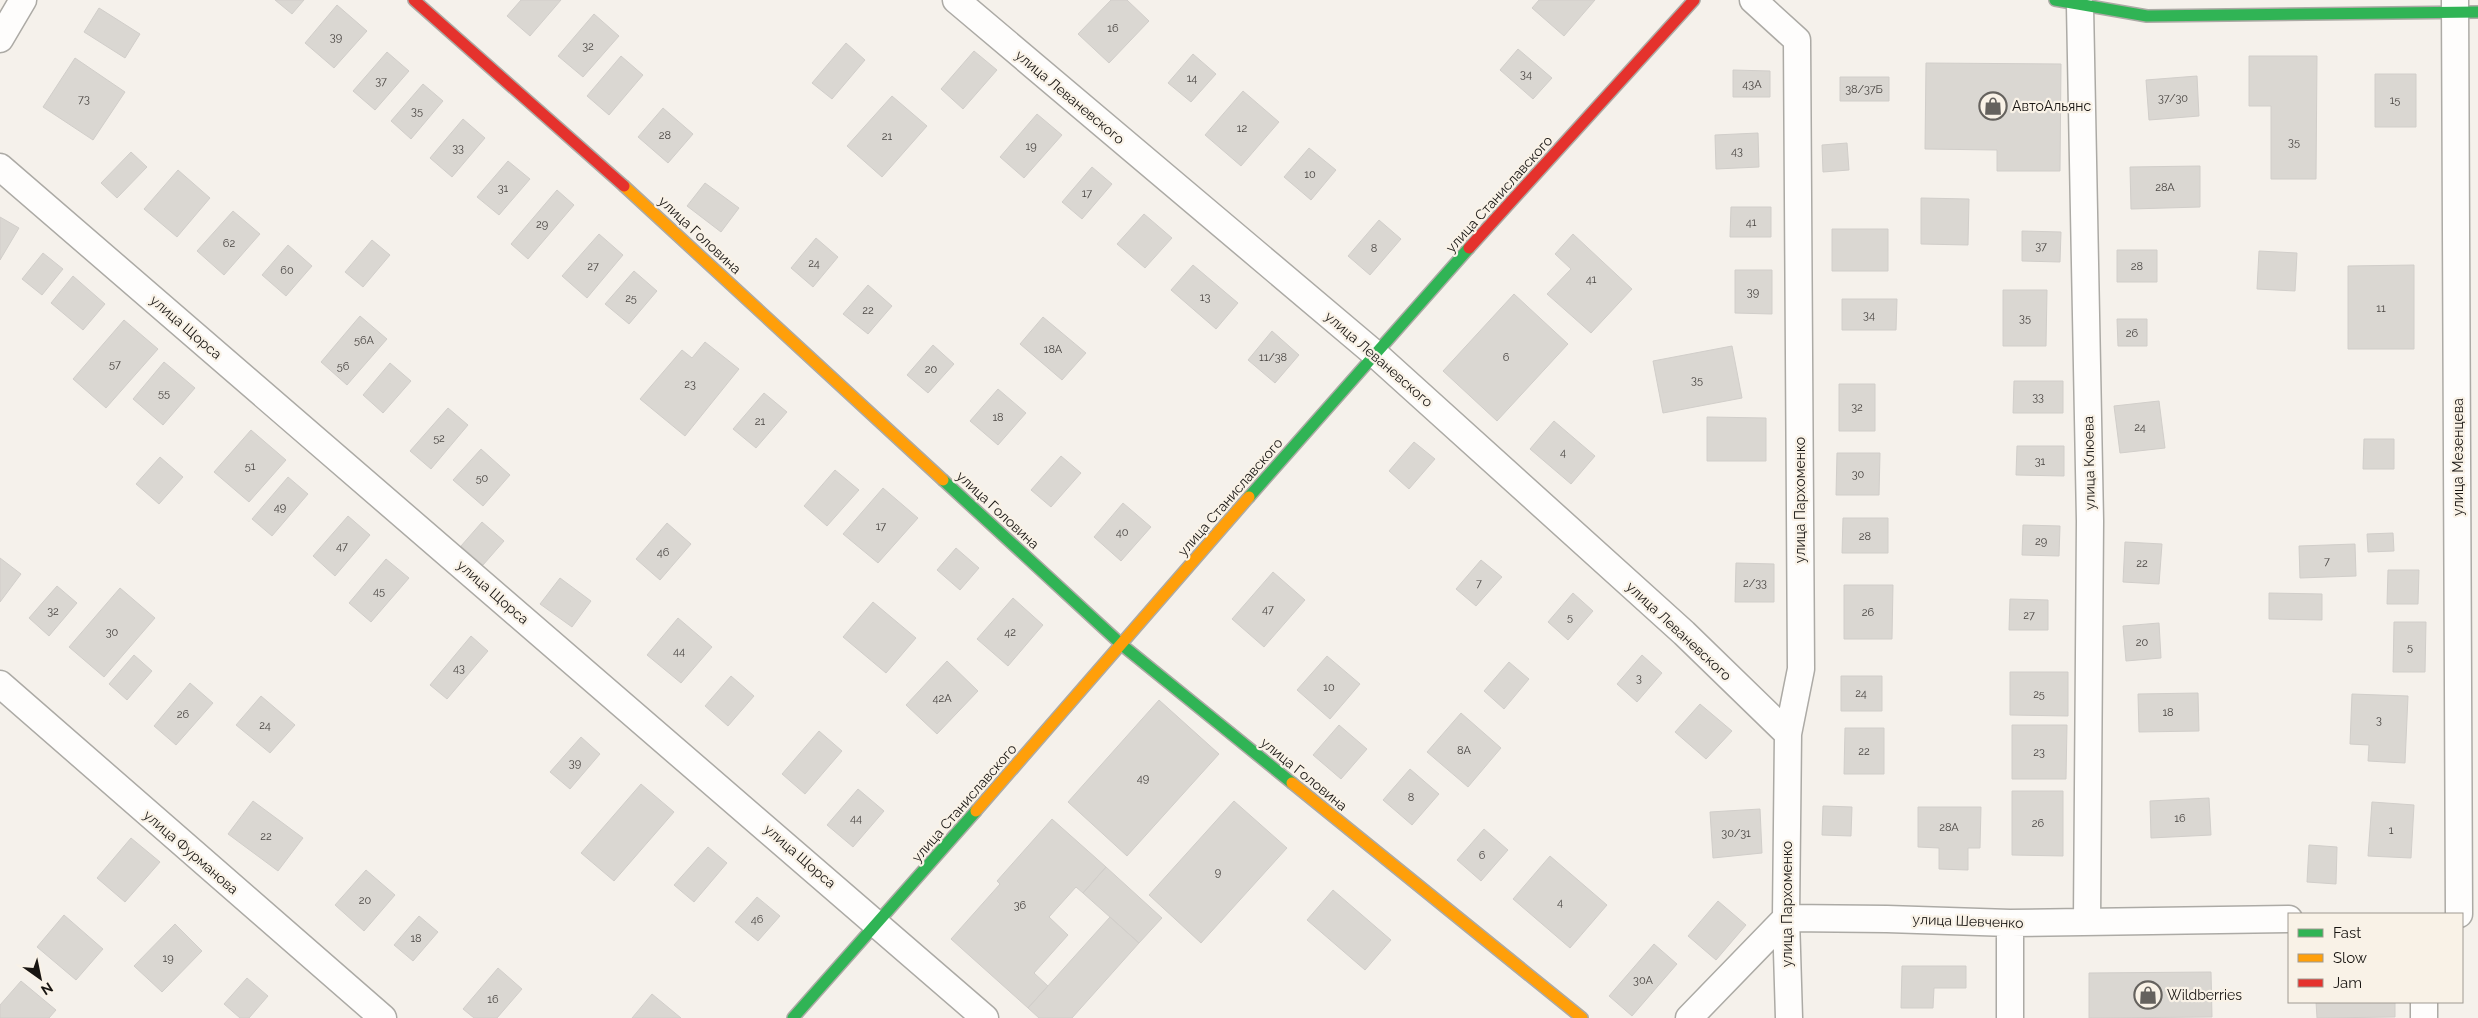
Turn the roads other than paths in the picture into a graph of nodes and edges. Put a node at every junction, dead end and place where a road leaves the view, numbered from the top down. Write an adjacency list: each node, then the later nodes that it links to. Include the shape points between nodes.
1 (23, 0): 10 (street)
2 (414, 0): 13 (street, улица Головина, via 635,196)
3 (956, 0): 12 (street, улица Леваневского)
4 (1694, 0): 12 (street, улица Станиславского)
5 (1754, 0): 15 (street, улица Пархоменко, via 1797,40 1801,669)
6 (2055, 0): 7 (street)
7 (2080, 6): 8 (street); 21 (street, улица Клюева, via 2090,522)
8 (2147, 8): 9 (street)
9 (2463, 8): 16 (street, улица Мезенцева)
10 (0, 39)
11 (0, 167): 23 (street, улица Щорса)
12 (1374, 353): 13 (street, улица Станиславского); 15 (street, улица Леваневского, via 1684,633)
13 (1122, 645): 23 (street, улица Станиславского); 28 (street, улица Головина)
14 (0, 684): 25 (street, улица Фурманова)
15 (1788, 734): 17 (street, улица Пархоменко)
16 (2459, 913)
17 (1786, 918): 22 (street, улица Шевченко); 29 (street); 30 (street, улица Пархоменко)
18 (2463, 918): 19 (street)
19 (2478, 918)
20 (2288, 919): 21 (street, улица Шевченко)
21 (2087, 921): 22 (street, улица Шевченко)
22 (2010, 923): 31 (street)
23 (878, 924): 26 (street, улица Станиславского); 27 (street, улица Щорса)
24 (2424, 1003): 32 (street)
25 (383, 1018)
26 (793, 1018)
27 (984, 1018)
28 (1582, 1018)
29 (1689, 1018)
30 (1789, 1018)
31 (2010, 1018)
32 (2424, 1018)

